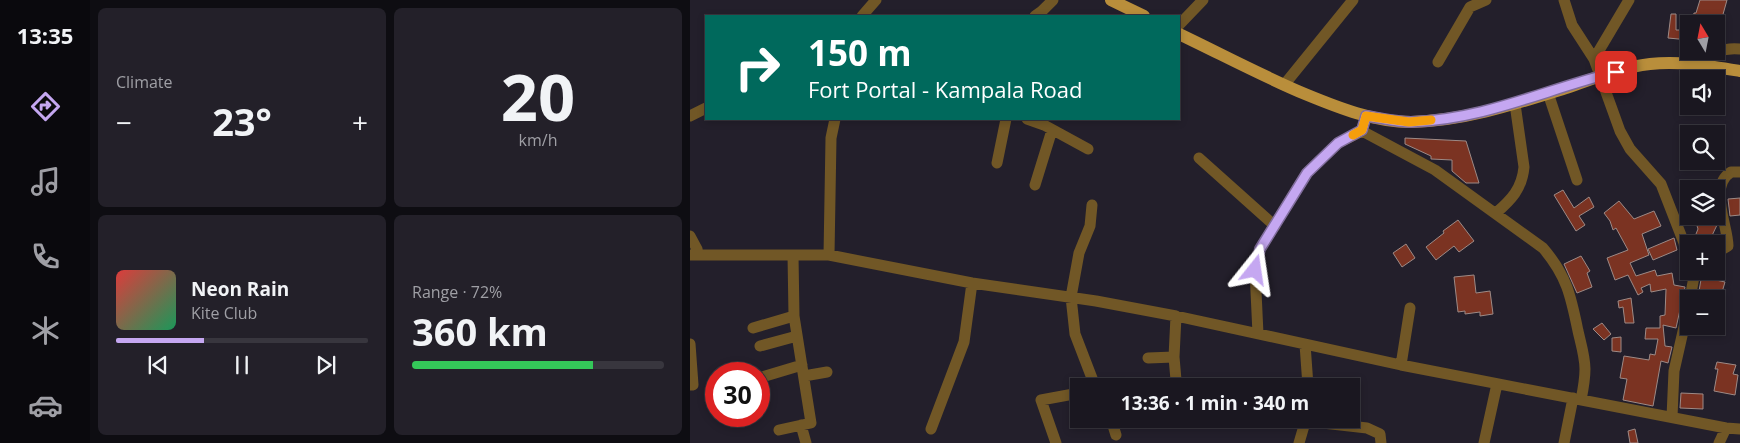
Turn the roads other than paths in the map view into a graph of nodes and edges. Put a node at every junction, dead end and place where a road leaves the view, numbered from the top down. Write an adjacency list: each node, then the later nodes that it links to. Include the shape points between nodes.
1 (876, 0): 9 (street)
2 (1053, 0): 10 (street)
3 (1111, 0): 11 (main road)
4 (1202, 0): 12 (street)
5 (1353, 0): 20 (street)
6 (1486, 0): 16 (street, via 1470,7)
7 (1564, 0): 15 (street, via 1572,25)
8 (1629, 0): 15 (street)
9 (863, 15)
10 (1036, 15)
11 (1142, 15)
12 (1180, 24)
13 (1180, 34): 20 (main road)
14 (1740, 49): 17 (street, via 1719,50)
15 (1594, 59): 19 (street)
16 (1438, 62)
17 (1697, 64): 18 (main road); 19 (main road, via 1648,65)
18 (1740, 71)
19 (1601, 76): 21 (main road); 40 (street, via 1620,132 1630,149 1661,184)
20 (1284, 85): 25 (main road)
21 (1548, 93): 22 (main road); 35 (street)
22 (1515, 104): 25 (main road, via 1445,119 1409,122); 38 (street, via 1523,177 1512,200)
23 (705, 108): 24 (street)
24 (690, 116)
25 (1366, 116): 30 (street)
26 (835, 120): 47 (street, via 831,138)
27 (1006, 120): 33 (street)
28 (1029, 120): 29 (street)
29 (1052, 130): 31 (street); 36 (street)
30 (1362, 130): 38 (street, via 1435,170); 39 (street, via 1338,143 1307,173)
31 (1088, 149)
32 (1199, 158): 39 (street)
33 (997, 163)
34 (1740, 172): 43 (street, via 1726,175 1720,191)
35 (1577, 180)
36 (1035, 186)
37 (1092, 205): 49 (street, via 1090,226 1079,253)
38 (1496, 213): 72 (street, via 1543,248 1564,278 1584,355 1585,370)
39 (1275, 226): 54 (street, via 1260,249 1255,270)
40 (1681, 235)
41 (690, 236): 46 (street, via 697,248)
42 (1740, 242): 43 (street)
43 (1728, 246): 44 (street)
44 (1725, 248)
45 (793, 254): 46 (street); 47 (street); 51 (street)
46 (694, 255)
47 (829, 255): 48 (street)
48 (972, 283): 49 (street); 79 (street, via 964,342)
49 (1071, 297): 52 (street); 66 (street, via 1076,334)
50 (1410, 308): 62 (street)
51 (794, 316): 53 (street); 56 (street)
52 (1176, 316): 54 (street); 60 (street)
53 (753, 328)
54 (1258, 334): 58 (street)
55 (1682, 335): 73 (street, via 1674,371)
56 (797, 336): 59 (street); 63 (street)
57 (690, 344): 70 (street)
58 (1306, 344): 62 (street); 68 (street)
59 (760, 346)
60 (1174, 357): 61 (street); 67 (street)
61 (1148, 358)
62 (1401, 365): 69 (street)
63 (803, 371): 64 (street); 65 (street); 74 (street)
64 (827, 372)
65 (770, 376)
66 (1094, 378)
67 (1176, 378)
68 (1308, 378)
69 (1497, 384): 72 (street); 87 (street)
70 (691, 385)
71 (1070, 395): 84 (street, via 1041,400)
72 (1577, 399): 73 (street); 88 (street)
73 (1672, 417): 78 (street)
74 (806, 424): 81 (street); 83 (street)
75 (1360, 427): 86 (street, via 1380,434)
76 (1114, 428): 82 (street)
77 (1304, 428): 85 (street)
78 (1726, 428): 80 (street); 89 (street)
79 (931, 429)
80 (1740, 429)
81 (779, 430)
82 (1116, 435)
83 (806, 443)
84 (1056, 443)
85 (1299, 443)
86 (1381, 443)
87 (1484, 443)
88 (1564, 443)
89 (1719, 443)

